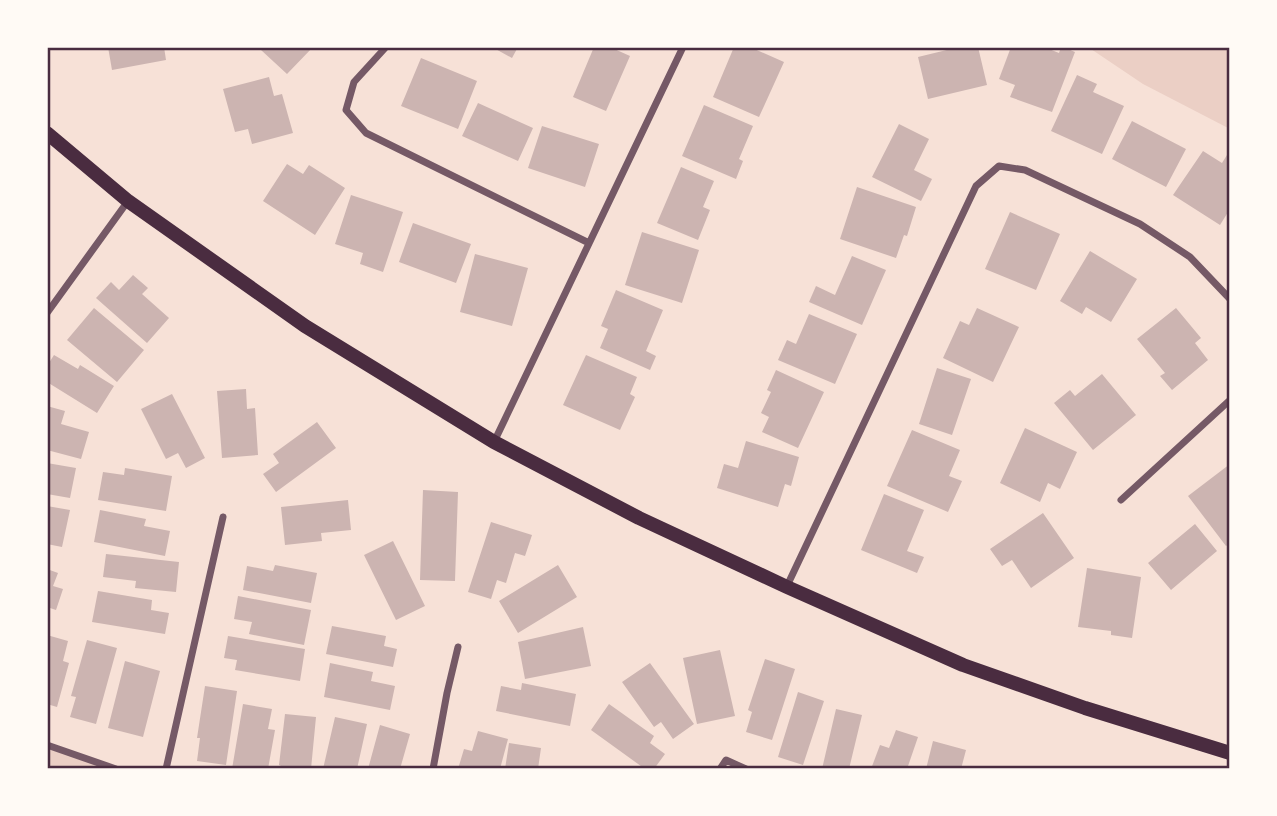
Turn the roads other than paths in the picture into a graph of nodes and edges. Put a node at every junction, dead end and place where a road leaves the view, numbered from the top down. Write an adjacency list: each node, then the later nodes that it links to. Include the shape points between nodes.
1 (386, 47): 5 (street, via 354,82 346,110 366,133)
2 (683, 47): 5 (street)
3 (47, 133): 4 (main road)
4 (128, 201): 7 (street); 9 (main road, via 305,326)
5 (589, 243): 9 (street)
6 (1230, 299): 12 (street, via 1190,257 1140,224 1025,170 999,166 976,187)
7 (47, 313)
8 (1230, 400): 10 (street)
9 (494, 442): 12 (main road, via 639,518)
10 (1121, 499)
11 (223, 517): 17 (street)
12 (787, 587): 15 (main road, via 963,664)
13 (458, 647): 18 (street)
14 (47, 745): 16 (street)
15 (1230, 753)
16 (116, 769)
17 (166, 769)
18 (433, 769)
19 (720, 769): 20 (street, via 726,760)
20 (746, 769)

